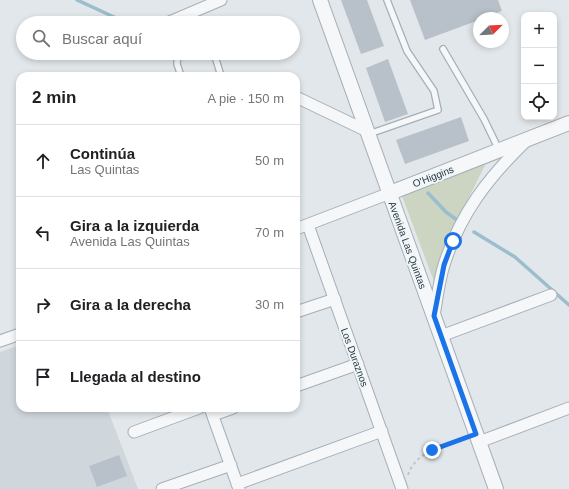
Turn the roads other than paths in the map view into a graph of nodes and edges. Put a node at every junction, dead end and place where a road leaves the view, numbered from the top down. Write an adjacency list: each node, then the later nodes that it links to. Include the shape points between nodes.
1 (221, 0): 4 (street)
2 (320, 0): 12 (street, Avenida Las Quintas)
3 (387, 0): 12 (lane, via 407,51 434,91 438,110)
4 (184, 16)
5 (443, 49): 14 (lane)
6 (177, 60): 8 (lane)
7 (216, 60): 9 (lane)
8 (180, 72)
9 (220, 72)
10 (300, 99): 12 (street)
11 (569, 123): 13 (street, O'Higgins)
12 (368, 133): 15 (street, Avenida Las Quintas)
13 (528, 139): 14 (street, O'Higgins); 21 (street, via 492,176 464,218 444,265)
14 (499, 150): 15 (street, O'Higgins)
15 (390, 193): 16 (street, O'Higgins); 21 (street, Avenida Las Quintas)
16 (308, 225): 17 (street, O'Higgins); 19 (street, Los Duraznos)
17 (300, 228)
18 (551, 295): 23 (street)
19 (335, 299): 20 (street); 25 (street, Los Duraznos)
20 (300, 311)
21 (434, 316): 23 (street, Avenida Las Quintas)
22 (16, 336): 24 (street)
23 (441, 336): 32 (street, Avenida Las Quintas)
24 (0, 342)
25 (358, 364): 26 (street); 30 (street, Los Duraznos)
26 (300, 385)
27 (569, 408): 32 (street)
28 (188, 412): 31 (street)
29 (211, 412): 33 (street)
30 (382, 431): 34 (street); 36 (street, Los Duraznos)
31 (134, 432)
32 (478, 438): 37 (street, Avenida Las Quintas)
33 (230, 465): 34 (street); 35 (street)
34 (238, 486)
35 (167, 488)
36 (401, 488)
37 (496, 489)

